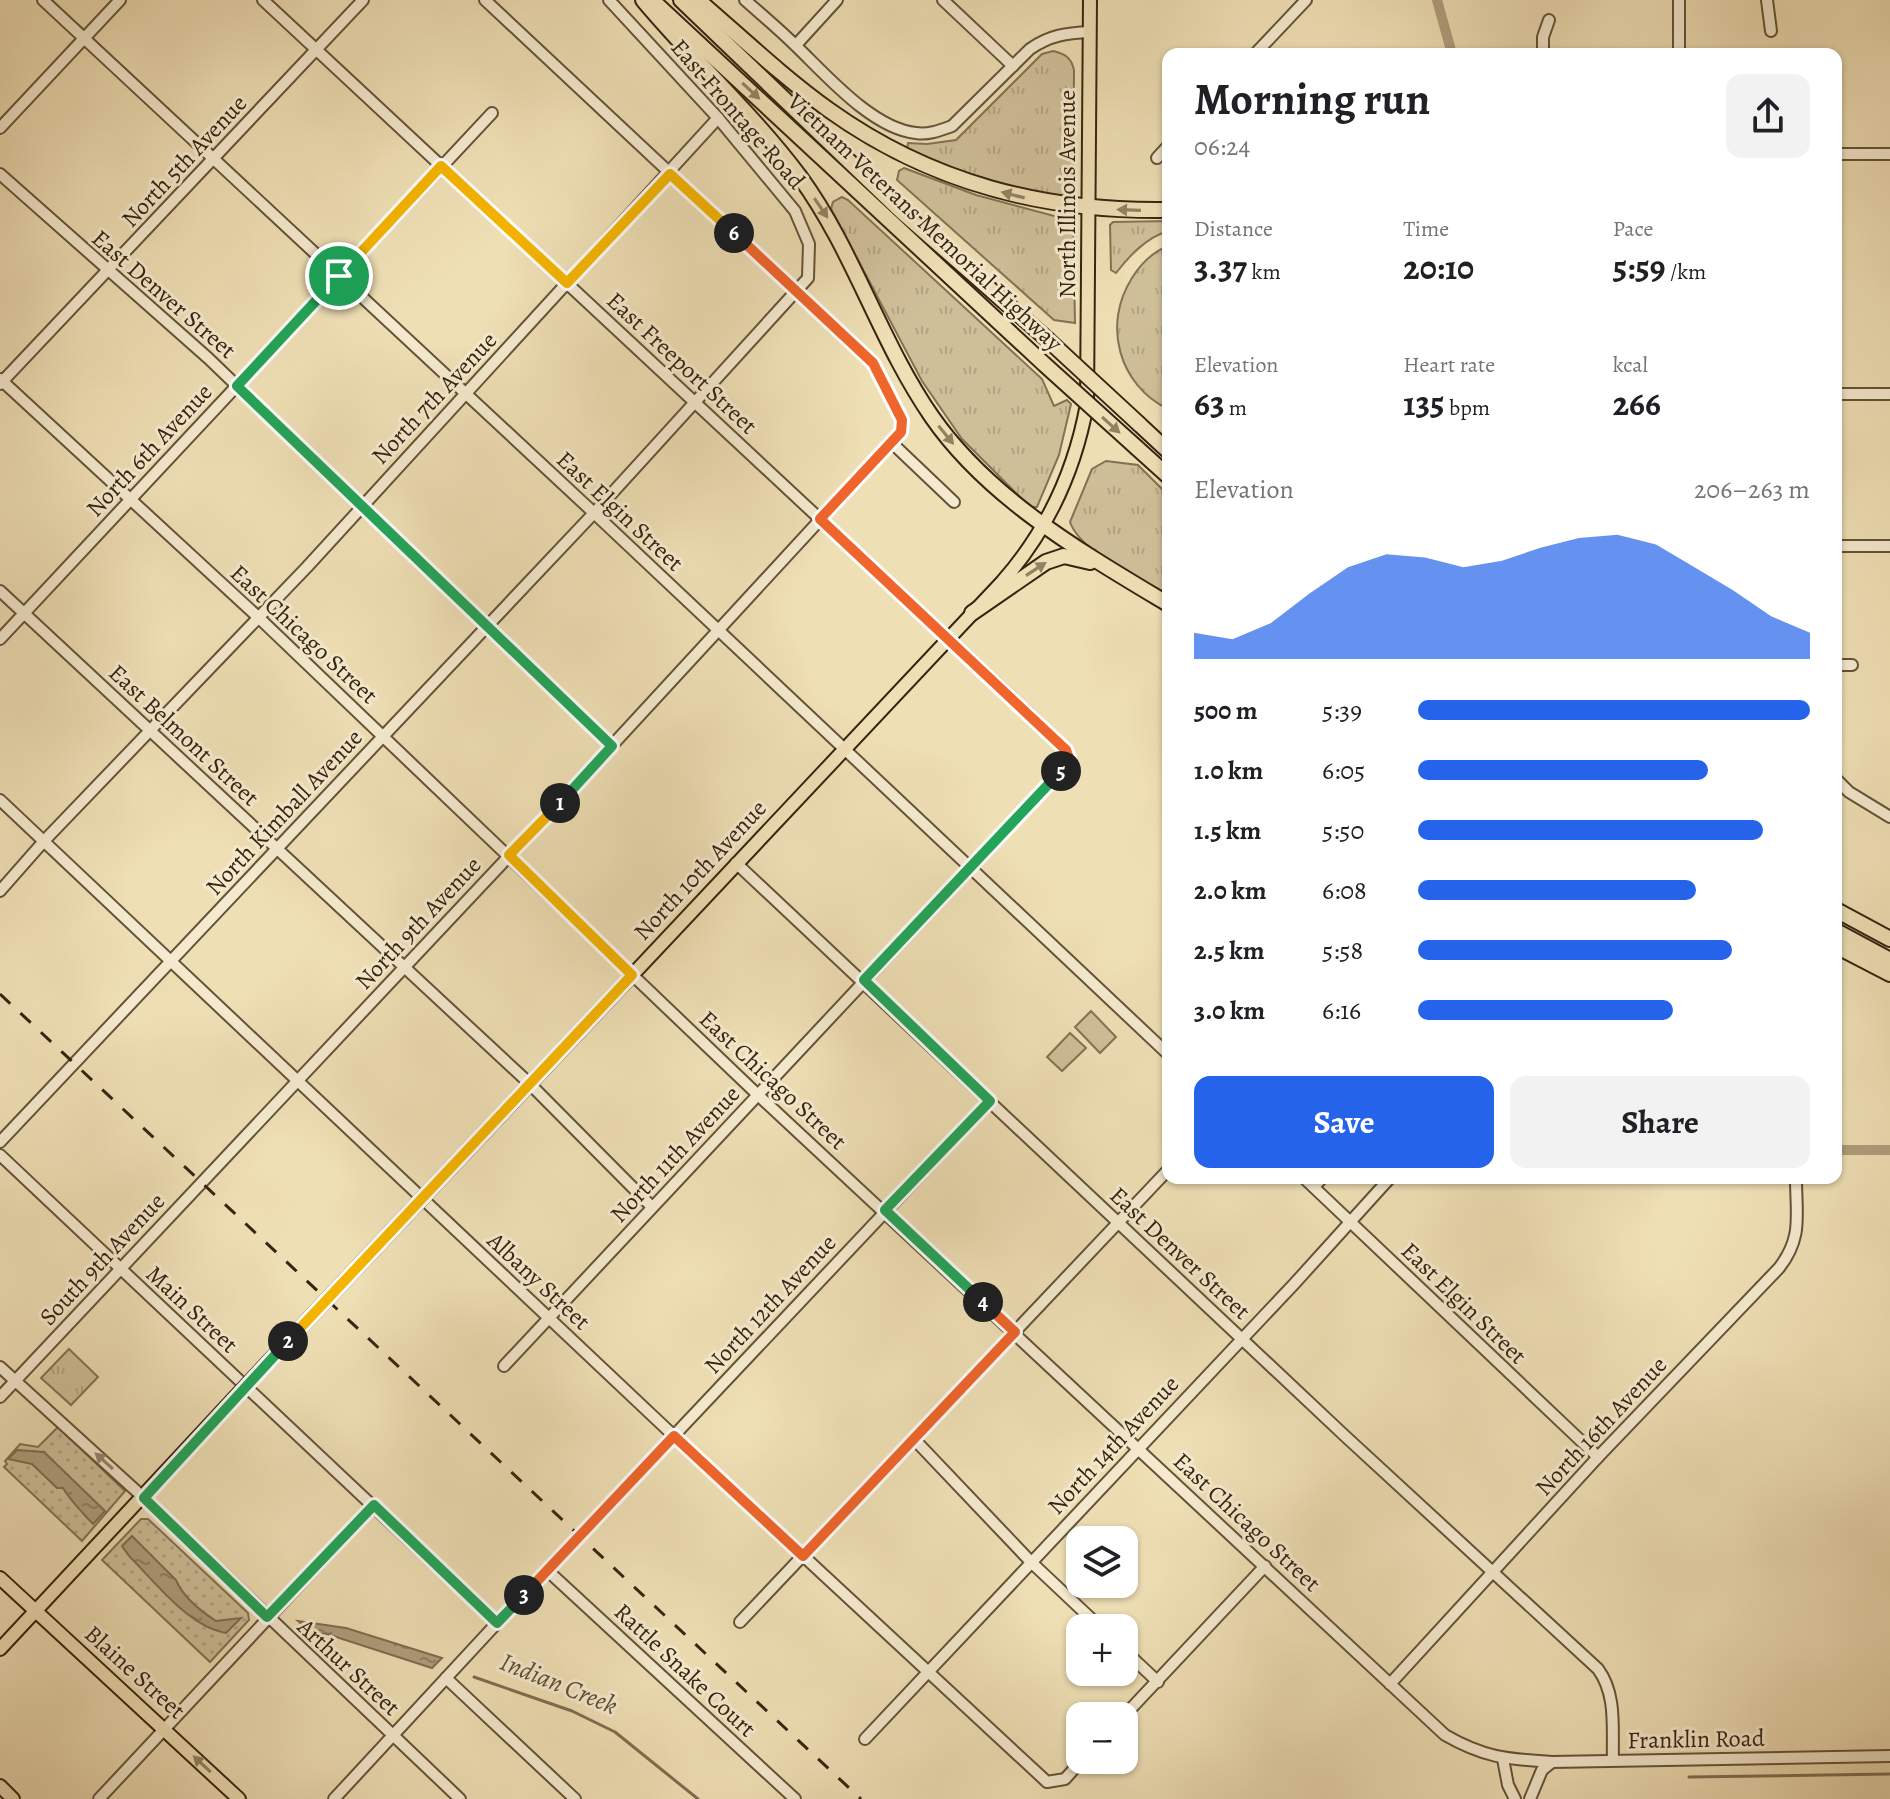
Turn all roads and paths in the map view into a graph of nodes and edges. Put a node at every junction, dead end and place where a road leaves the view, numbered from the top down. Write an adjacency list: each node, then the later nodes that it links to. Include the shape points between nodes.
1 (43, 0): 21 (street, East Elgin Street)
2 (120, 0): 21 (street)
3 (263, 0): 26 (street, East Freeport Street)
4 (363, 0): 26 (street, North 5th Avenue)
5 (485, 0): 38 (street)
6 (609, 0): 29 (street, East Frontage Road)
7 (643, 0): 60 (highway, one-way to 60, via 799,176 835,232 932,416 987,479)
8 (652, 0): 54 (highway, Vietnam Veterans Memorial Highway, one-way to 54, bridge)
9 (681, 0): 53 (highway, Vietnam Veterans Memorial Highway, bridge, via 902,212)
10 (698, 0): 39 (highway, one-way to 10, via 974,184 900,153 829,110)
11 (745, 0): 22 (street)
12 (837, 0): 22 (street)
13 (943, 0): 27 (street)
14 (1090, 0): 20 (main road, North Illinois Avenue)
15 (1306, 0): 23 (street)
16 (1679, 0): 25 (street)
17 (1767, 0): 19 (street)
18 (1549, 20): 24 (street)
19 (1771, 31)
20 (1090, 32): 27 (street, via 1042,41); 39 (main road, North Illinois Avenue)
21 (84, 39): 30 (street); 35 (street, East Elgin Street)
22 (796, 45): 27 (street, via 844,95 900,130 926,133 952,126)
23 (1261, 48)
24 (1543, 48)
25 (1679, 48)
26 (317, 50): 35 (street, North 5th Avenue); 36 (street, East Freeport Street)
27 (1013, 66)
28 (492, 113): 36 (street, North 6th Avenue)
29 (718, 118): 38 (street, North 7th Avenue); 41 (street, East Frontage Road, via 795,211 809,244)
30 (0, 128)
31 (1162, 153): 34 (street)
32 (1842, 154): 33 (street)
33 (1890, 154)
34 (1157, 158)
35 (214, 159): 42 (street, North 5th Avenue); 43 (street, East Elgin Street)
36 (441, 166): 43 (street, North 6th Avenue); 44 (street, East Freeport Street)
37 (0, 174): 42 (street, East Denver Street)
38 (670, 174): 44 (street, North 7th Avenue); 45 (street)
39 (1089, 209): 40 (highway, one-way to 39); 60 (main road, North Illinois Avenue, via 1087,404 1070,470)
40 (1162, 210)
41 (810, 268): 45 (street, North Kimball Avenue)
42 (108, 271): 46 (street, North 5th Avenue); 47 (street, East Denver Street)
43 (339, 276): 47 (street, North 6th Avenue); 48 (street, East Elgin Street)
44 (567, 283): 48 (street, North 7th Avenue); 51 (street, East Freeport Street)
45 (796, 291): 51 (street, North Kimball Avenue); 52 (street, via 883,378 902,420)
46 (1, 381): 55 (street, East Chicago Street)
47 (237, 386): 55 (street, North 6th Avenue); 57 (street, East Denver Street)
48 (466, 394): 57 (street, North 7th Avenue); 58 (street, East Elgin Street)
49 (1842, 394): 50 (street)
50 (1890, 394)
51 (694, 402): 58 (street, North Kimball Avenue); 59 (street, East Freeport Street)
52 (892, 443): 56 (street); 59 (street, North 9th Avenue)
53 (1162, 445)
54 (1162, 471)
55 (129, 499): 67 (street, North 6th Avenue); 68 (street, East Chicago Street)
56 (954, 502)
57 (363, 505): 68 (street, North 7th Avenue); 69 (street, East Denver Street)
58 (594, 513): 69 (street, North Kimball Avenue); 70 (street, East Elgin Street)
59 (820, 519): 70 (street, North 9th Avenue); 71 (street, East Freeport Street)
60 (1044, 525): 63 (highway); 66 (main road, North 10th Avenue, via 1015,567)
61 (1842, 546): 62 (street)
62 (1890, 546)
63 (1108, 568): 65 (highway); 66 (highway, one-way to 63, via 1055,558 1073,557)
64 (0, 591): 67 (street, East Belmont Street)
65 (1162, 600)
66 (972, 613): 71 (main road, North 10th Avenue)
67 (24, 614): 72 (street, North 6th Avenue); 75 (street, East Belmont Street)
68 (258, 617): 75 (street, North 7th Avenue); 76 (street, East Chicago Street)
69 (487, 627): 76 (street, North Kimball Avenue); 77 (street, East Denver Street)
70 (718, 630): 77 (street, North 9th Avenue); 78 (street, East Elgin Street)
71 (948, 638): 78 (main road, North 10th Avenue); 79 (street, East Freeport Street)
72 (0, 639)
73 (1842, 665): 74 (street)
74 (1852, 665)
75 (150, 732): 83 (street, North 7th Avenue); 84 (street, East Belmont Street)
76 (383, 736): 84 (street, North Kimball Avenue); 85 (street, East Chicago Street)
77 (612, 746): 85 (street, North 9th Avenue)
78 (843, 749): 86 (main road, North 10th Avenue); 87 (street, East Elgin Street)
79 (1069, 758): 87 (street, North 11th Avenue)
80 (1842, 785): 82 (street)
81 (0, 800): 83 (street, Albany Street)
82 (1890, 817)
83 (44, 841): 88 (street, North 7th Avenue); 94 (street, Albany Street)
84 (277, 849): 94 (street, North Kimball Avenue); 95 (street, East Belmont Street)
85 (509, 855): 95 (street, North 9th Avenue); 97 (street, East Chicago Street)
86 (736, 863): 97 (main road, North 10th Avenue); 98 (street, East Denver Street)
87 (970, 869): 98 (street, North 11th Avenue); 99 (street, East Elgin Street)
88 (0, 891)
89 (1842, 913): 91 (highway)
90 (1842, 934): 93 (highway)
91 (1890, 939)
92 (1842, 949): 96 (highway)
93 (1890, 960)
94 (171, 961): 100 (street, Albany Street); 104 (street, North Kimball Avenue)
95 (404, 967): 100 (street, North 9th Avenue); 101 (street, East Belmont Street)
96 (1890, 974)
97 (632, 975): 101 (main road, North 10th Avenue); 102 (street, East Chicago Street)
98 (864, 980): 102 (street, North 11th Avenue); 103 (street, East Denver Street)
99 (1162, 1048)
100 (297, 1082): 107 (street, North 9th Avenue); 118 (street, Albany Street)
101 (530, 1084): 113 (street, East Belmont Street); 129 (main road, North 10th Avenue, bridge)
102 (758, 1095): 113 (street, North 11th Avenue); 114 (street, East Chicago Street)
103 (990, 1101): 114 (street, North 12th Avenue); 116 (street, East Denver Street)
104 (0, 1142)
105 (0, 1155): 117 (street, Main Street)
106 (1162, 1176): 116 (street)
107 (200, 1182): 117 (street, South 9th Avenue)
108 (1311, 1184): 112 (street, East Elgin Street)
109 (1317, 1184): 112 (street)
110 (1384, 1184): 115 (street, North 14th Avenue)
111 (1796, 1184): 128 (street, North 16th Avenue, via 1792,1251)
112 (1314, 1187): 115 (street, East Elgin Street)
113 (652, 1207): 118 (street, North 11th Avenue)
114 (885, 1210): 119 (street, East Chicago Street); 125 (street, North 12th Avenue)
115 (1349, 1221): 120 (street, North 14th Avenue); 128 (street, East Elgin Street)
116 (1118, 1223): 119 (street); 120 (street, East Denver Street)
117 (120, 1269): 123 (street, South 9th Avenue); 130 (street, Main Street)
118 (549, 1319): 121 (street, North 11th Avenue); 125 (street, Albany Street)
119 (1015, 1332): 126 (street); 127 (street, East Chicago Street)
120 (1241, 1339): 127 (street, North 14th Avenue); 135 (street, East Denver Street)
121 (504, 1366)
122 (0, 1367): 123 (street, Arthur Street)
123 (15, 1381): 124 (street, South 9th Avenue); 129 (street, Arthur Street, one-way to 123)
124 (0, 1397)
125 (674, 1436): 131 (street, Albany Street); 134 (street, North 12th Avenue)
126 (914, 1439): 131 (street); 132 (street)
127 (1138, 1447): 132 (street, North 14th Avenue); 133 (street, East Chicago Street)
128 (1598, 1457): 135 (street, North 16th Avenue)
129 (144, 1498): 137 (main road, North 10th Avenue); 139 (street, Arthur Street)
130 (374, 1505): 139 (street); 141 (street, Main Street)
131 (803, 1556): 140 (street); 144 (street, Albany Street)
132 (1031, 1562): 138 (street); 144 (street, North 14th Avenue)
133 (1265, 1566): 146 (street); 147 (street, East Chicago Street)
134 (548, 1571): 141 (street, North 12th Avenue); 164 (street, Rattle Snake Court)
135 (1493, 1574): 147 (street, North 16th Avenue); 154 (street, East Denver Street, via 1607,1681)
136 (0, 1578): 137 (main road, Blaine Street)
137 (36, 1611): 142 (main road, North 10th Avenue); 149 (main road, Blaine Street)
138 (1086, 1614)
139 (267, 1617): 149 (street); 150 (street, Arthur Street)
140 (740, 1622)
141 (497, 1623): 145 (street, North 12th Avenue)
142 (0, 1649)
143 (1138, 1663): 146 (street)
144 (928, 1672): 151 (street, North 14th Avenue); 156 (street, Albany Street, via 1047,1782)
145 (446, 1678): 150 (street, North 12th Avenue); 163 (street)
146 (1158, 1682): 148 (street)
147 (1390, 1684): 153 (street, East Chicago Street, via 1445,1735)
148 (1138, 1702)
149 (164, 1729): 159 (street); 160 (main road, Blaine Street, one-way to 149)
150 (393, 1736): 161 (street, North 12th Avenue); 162 (street, Arthur Street)
151 (865, 1739)
152 (1890, 1756): 154 (street, Franklin Road)
153 (1503, 1759): 155 (street, Franklin Road); 165 (street)
154 (1613, 1760): 155 (street, Franklin Road)
155 (1552, 1762): 166 (street, via 1542,1770)
156 (1069, 1774)
157 (0, 1786): 158 (main road)
158 (13, 1799)
159 (99, 1799)
160 (239, 1799)
161 (334, 1799)
162 (460, 1799)
163 (575, 1799)
164 (795, 1799)
165 (1515, 1799)
166 (1530, 1799)

